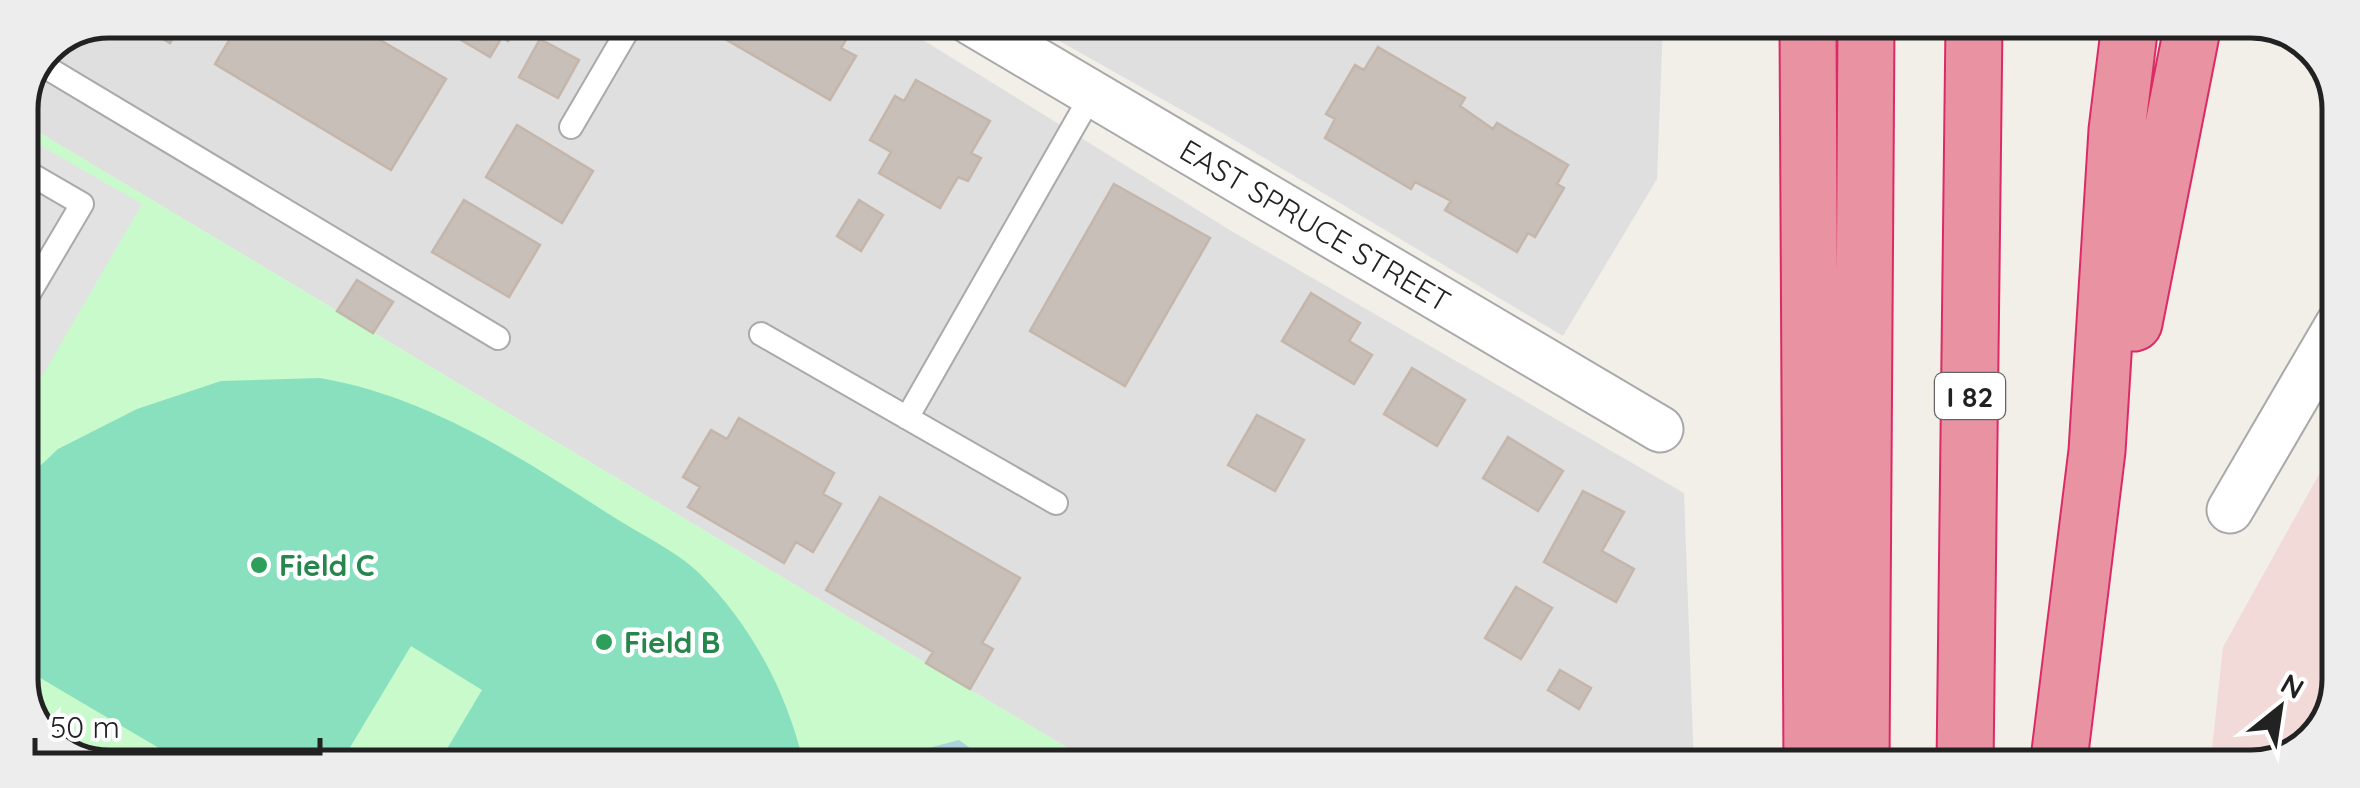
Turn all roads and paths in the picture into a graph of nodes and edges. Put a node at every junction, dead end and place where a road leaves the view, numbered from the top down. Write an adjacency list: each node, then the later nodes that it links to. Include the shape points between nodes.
1 (623, 37): 12 (lane)
2 (995, 37): 10 (street, EAST SPRUCE STREET)
3 (1796, 37): 11 (highway)
4 (1808, 37): 11 (highway)
5 (1866, 37): 24 (highway)
6 (1974, 37): 25 (highway, I 82)
7 (2129, 37): 20 (highway)
8 (2189, 37): 20 (highway, via 2129,345)
9 (50, 70): 16 (lane)
10 (1092, 94): 18 (lane); 19 (street, EAST SPRUCE STREET)
11 (1808, 112): 23 (highway)
12 (571, 127)
13 (37, 178): 14 (lane, via 82,204)
14 (37, 280)
15 (761, 334): 18 (lane)
16 (498, 338)
17 (2322, 352): 22 (street)
18 (907, 418): 21 (lane)
19 (1660, 429)
20 (2096, 451): 26 (highway)
21 (1056, 503)
22 (2230, 510)
23 (1812, 750)
24 (1862, 750)
25 (1966, 750)
26 (2060, 750)

